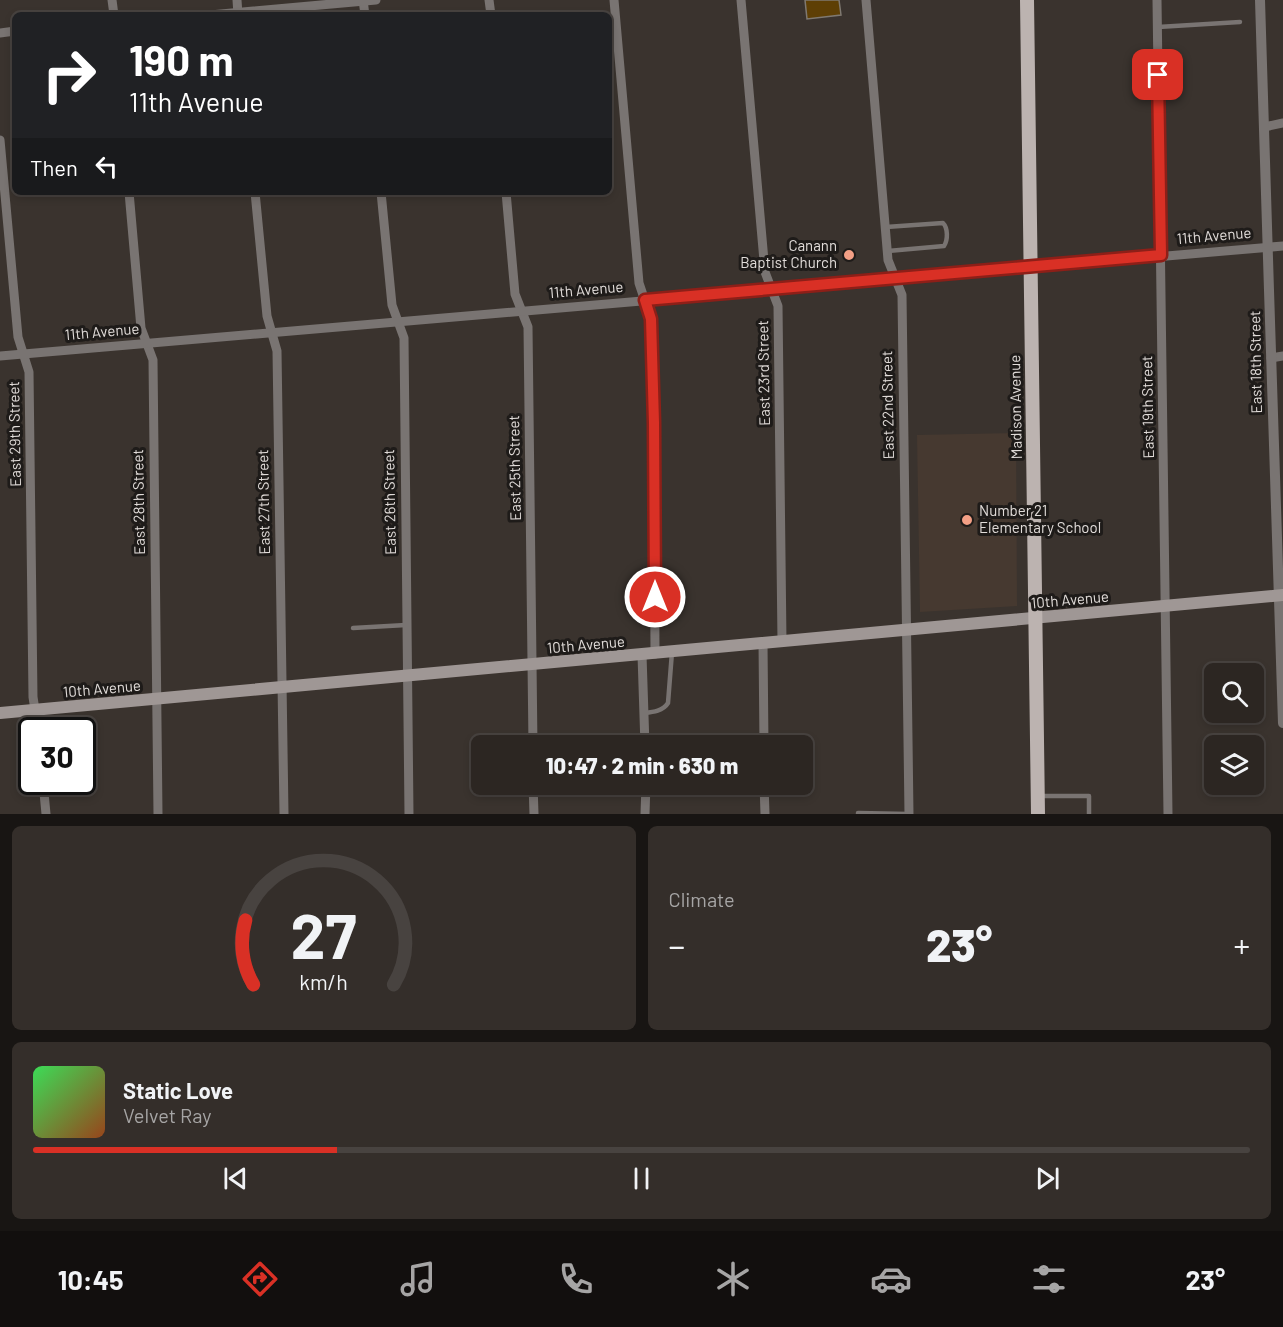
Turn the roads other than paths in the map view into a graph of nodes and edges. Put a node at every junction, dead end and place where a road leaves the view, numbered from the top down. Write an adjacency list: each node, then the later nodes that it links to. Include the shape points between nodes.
1 (376, 0): 8 (street)
2 (615, 0): 27 (street, via 639,283)
3 (741, 0): 26 (street, East 23rd Street, via 765,272)
4 (866, 0): 19 (street, East 22nd Street)
5 (1027, 0): 24 (main road, Madison Avenue)
6 (1157, 0): 11 (street, East 19th Street)
7 (1260, 0): 13 (street, East 18th Street)
8 (363, 1): 9 (street)
9 (257, 12)
10 (1240, 22): 11 (lane)
11 (1158, 27): 23 (street, East 19th Street)
12 (1283, 123): 13 (street)
13 (1264, 127): 20 (street, East 18th Street)
14 (0, 140): 32 (street, East 29th Street, via 18,337)
15 (129, 195): 31 (street, East 28th Street, via 141,328)
16 (255, 195): 30 (street, East 27th Street, via 267,316)
17 (381, 195): 29 (street, East 26th Street)
18 (506, 195): 28 (street, East 25th Street, via 515,294)
19 (885, 228): 22 (street, East 22nd Street); 22 (lane, via 943,223 947,229 944,246)
20 (1268, 246): 21 (street, 11th Avenue); 23 (street, 11th Avenue); 35 (street, East 18th Street)
21 (1283, 246)
22 (888, 251): 25 (street, East 22nd Street)
23 (1161, 255): 24 (street, 11th Avenue); 38 (street, East 19th Street)
24 (1030, 267): 25 (street, 11th Avenue); 39 (main road, Madison Avenue)
25 (895, 278): 26 (street, 11th Avenue); 42 (street, East 22nd Street, via 902,295)
26 (771, 289): 27 (street, 11th Avenue); 43 (street, East 23rd Street, via 778,306)
27 (645, 300): 28 (street, 11th Avenue); 46 (street, via 651,319 654,400)
28 (521, 310): 29 (street, 11th Avenue); 48 (street, East 25th Street, via 528,327)
29 (397, 321): 30 (street, 11th Avenue); 40 (street, East 26th Street, via 404,338)
30 (272, 332): 31 (street, 11th Avenue); 50 (street, East 27th Street, via 277,351)
31 (147, 344): 32 (street, 11th Avenue); 51 (street, East 28th Street, via 153,360)
32 (24, 354): 33 (street, 11th Avenue); 52 (street, East 29th Street, via 29,372)
33 (0, 356)
34 (1283, 356): 35 (street)
35 (1271, 358): 36 (street, East 18th Street)
36 (1278, 483): 37 (street, East 18th Street)
37 (1281, 595): 38 (main road, 10th Avenue); 56 (street, East 18th Street)
38 (1166, 606): 39 (main road, 10th Avenue); 76 (street, East 19th Street)
39 (1035, 618): 42 (main road, 10th Avenue); 64 (main road, Madison Avenue)
40 (406, 625): 41 (lane); 49 (street, East 26th Street)
41 (352, 628)
42 (906, 630): 43 (main road, 10th Avenue); 73 (street, East 22nd Street)
43 (782, 642): 44 (main road, 10th Avenue)
44 (763, 643): 45 (main road, 10th Avenue); 59 (street)
45 (672, 652): 46 (main road, 10th Avenue); 54 (lane, via 668,703 656,712)
46 (655, 654): 47 (main road, 10th Avenue)
47 (642, 655): 48 (main road, 10th Avenue); 54 (street)
48 (532, 665): 49 (main road, 10th Avenue); 57 (street, East 25th Street)
49 (407, 677): 50 (main road, 10th Avenue); 69 (street, East 26th Street)
50 (282, 688): 51 (main road, 10th Avenue); 68 (street, East 27th Street)
51 (157, 699): 52 (main road, 10th Avenue); 67 (street, East 28th Street)
52 (35, 710): 53 (main road, 10th Avenue); 55 (street, East 29th Street)
53 (0, 713)
54 (644, 713): 58 (street)
55 (36, 717)
56 (1283, 723)
57 (533, 735)
58 (645, 735)
59 (764, 735)
60 (44, 795): 66 (street)
61 (533, 795): 70 (street)
62 (646, 795): 71 (street)
63 (764, 795): 72 (street)
64 (1037, 795): 74 (main road, Madison Avenue); 75 (lane, via 1089,796)
65 (858, 813): 73 (lane)
66 (46, 814)
67 (158, 814)
68 (284, 814)
69 (409, 814)
70 (534, 814)
71 (645, 814)
72 (765, 814)
73 (909, 814)
74 (1038, 814)
75 (1089, 814)
76 (1168, 814)

